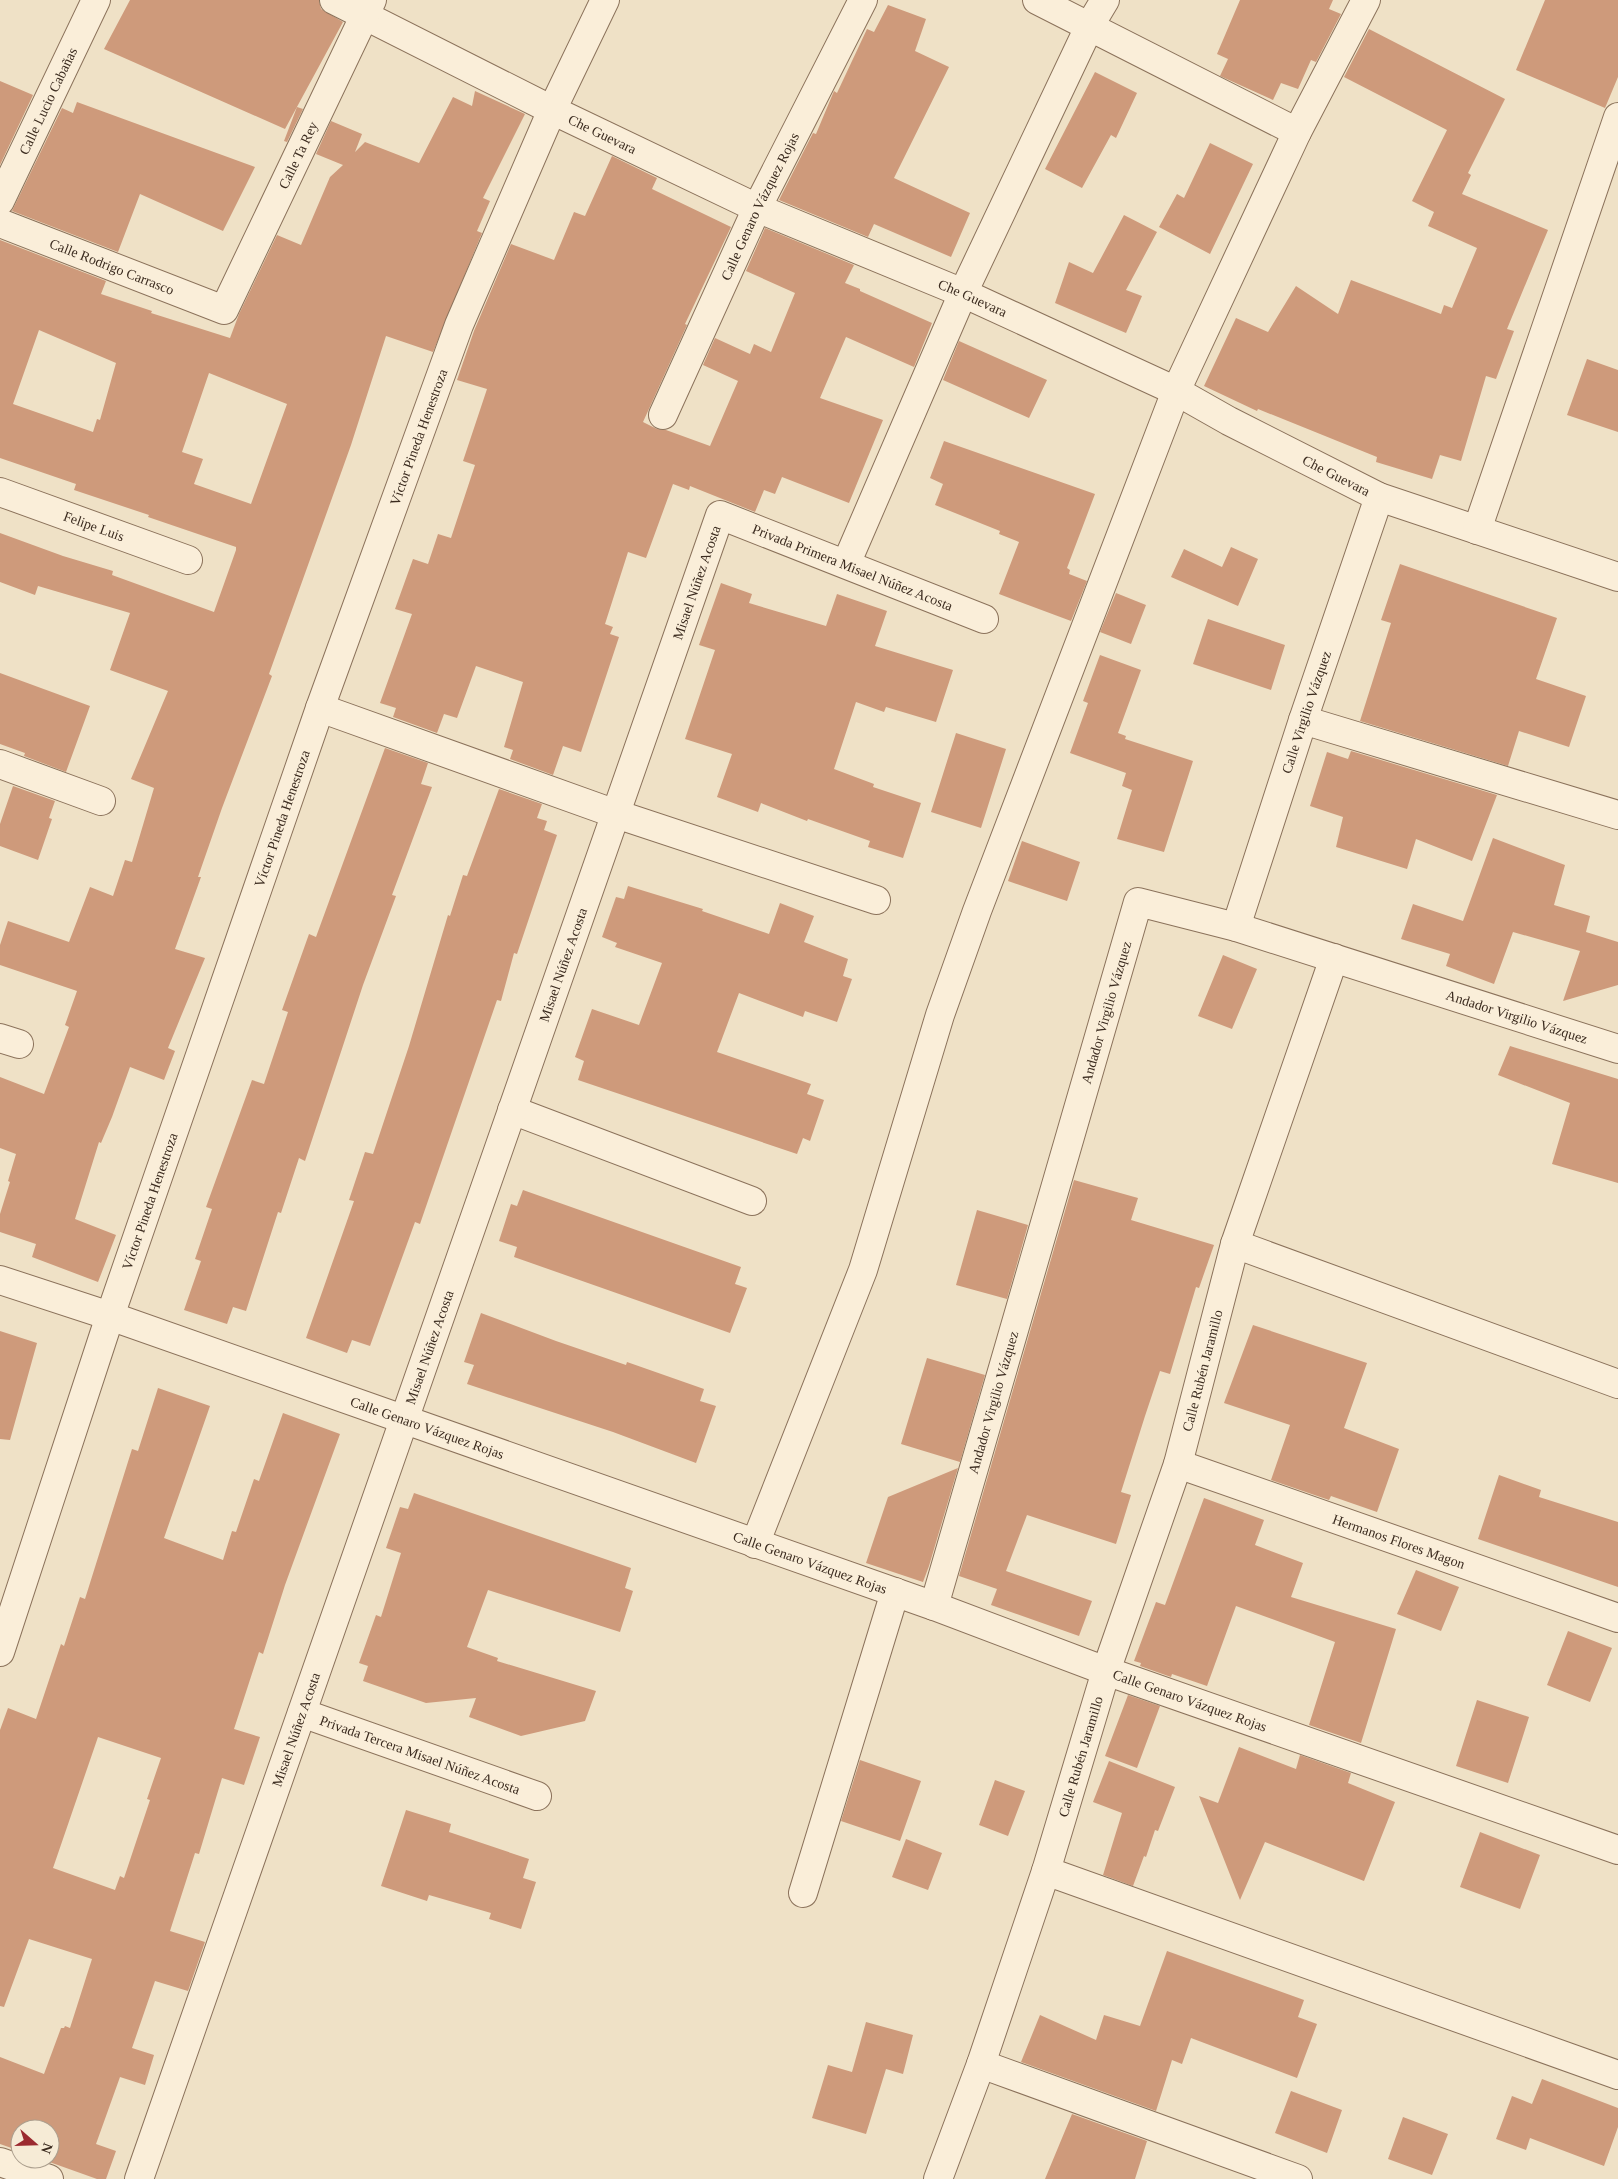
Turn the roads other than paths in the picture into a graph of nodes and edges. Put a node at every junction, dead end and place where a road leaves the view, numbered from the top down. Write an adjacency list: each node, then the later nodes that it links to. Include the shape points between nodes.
1 (96, 0): 13 (street, Calle Lucio Cabañas)
2 (334, 0): 8 (street, Che Guevara)
3 (605, 0): 10 (street, Víctor Pineda Henestroza)
4 (863, 0): 14 (street, Calle Genaro Vázquez Rojas)
5 (1037, 0): 9 (street)
6 (1105, 0): 9 (street)
7 (1366, 0): 12 (street)
8 (368, 8): 10 (street, Che Guevara); 17 (street, Calle Ta Rey)
9 (1090, 25): 12 (street); 16 (street)
10 (552, 110): 14 (street, Che Guevara); 28 (street, Víctor Pineda Henestroza, via 459,325)
11 (1618, 117): 23 (street)
12 (1298, 132): 18 (street)
13 (0, 201)
14 (757, 208): 16 (street, Che Guevara); 19 (street, Calle Genaro Vázquez Rojas)
15 (0, 223): 17 (street, Calle Rodrigo Carrasco)
16 (963, 293): 18 (street, Che Guevara); 25 (street)
17 (224, 310)
18 (1176, 390): 21 (street, Che Guevara, via 1229,421); 46 (street, via 940,1015 863,1270)
19 (663, 415)
20 (0, 492): 24 (street, Felipe Luis)
21 (1379, 497): 23 (street, Che Guevara); 29 (street, Calle Virgilio Vázquez)
22 (720, 515): 25 (street, Privada Primera Misael Núñez Acosta); 32 (street, Misael Núñez Acosta)
23 (1477, 530): 26 (street, Che Guevara)
24 (188, 560)
25 (846, 564): 27 (street, Privada Primera Misael Núñez Acosta)
26 (1618, 577)
27 (984, 619)
28 (320, 708): 32 (street); 42 (street, Víctor Pineda Henestroza)
29 (1303, 720): 33 (street); 35 (street, Calle Virgilio Vázquez)
30 (0, 764): 31 (street)
31 (101, 801)
32 (616, 814): 34 (street); 38 (street, Misael Núñez Acosta)
33 (1618, 816)
34 (876, 900)
35 (1236, 927): 36 (street, Andador Virgilio Vázquez); 48 (street, Andador Virgilio Vázquez, via 1138,902)
36 (1334, 958): 37 (street, Andador Virgilio Vázquez); 40 (street, Calle Rubén Jaramillo)
37 (1618, 1049)
38 (512, 1110): 39 (street); 44 (street, Misael Núñez Acosta)
39 (752, 1201)
40 (1235, 1244): 43 (street); 45 (street, Calle Rubén Jaramillo)
41 (0, 1280): 42 (street, Calle Genaro Vázquez Rojas)
42 (110, 1316): 44 (street, Calle Genaro Vázquez Rojas); 50 (street, Víctor Pineda Henestroza)
43 (1618, 1384)
44 (404, 1419): 46 (street, Calle Genaro Vázquez Rojas); 52 (street, Misael Núñez Acosta)
45 (1178, 1464): 49 (street, Hermanos Flores Magon); 51 (street, Calle Rubén Jaramillo)
46 (755, 1544): 47 (street, Calle Genaro Vázquez Rojas)
47 (896, 1592): 48 (street, Calle Genaro Vázquez Rojas); 56 (street)
48 (934, 1606): 51 (street, Calle Genaro Vázquez Rojas)
49 (1618, 1618)
50 (0, 1652)
51 (1106, 1672): 54 (street, Calle Genaro Vázquez Rojas); 55 (street, Calle Rubén Jaramillo)
52 (302, 1713): 53 (street, Privada Tercera Misael Núñez Acosta); 61 (street, Misael Núñez Acosta)
53 (537, 1796)
54 (1618, 1850)
55 (1046, 1871): 57 (street, Calle Rubén Jaramillo); 58 (street)
56 (804, 1893)
57 (981, 2064): 62 (street, Calle Rubén Jaramillo); 63 (street)
58 (1618, 2075)
59 (0, 2162): 60 (street)
60 (49, 2179)
61 (139, 2179)
62 (938, 2179)
63 (1298, 2179)

